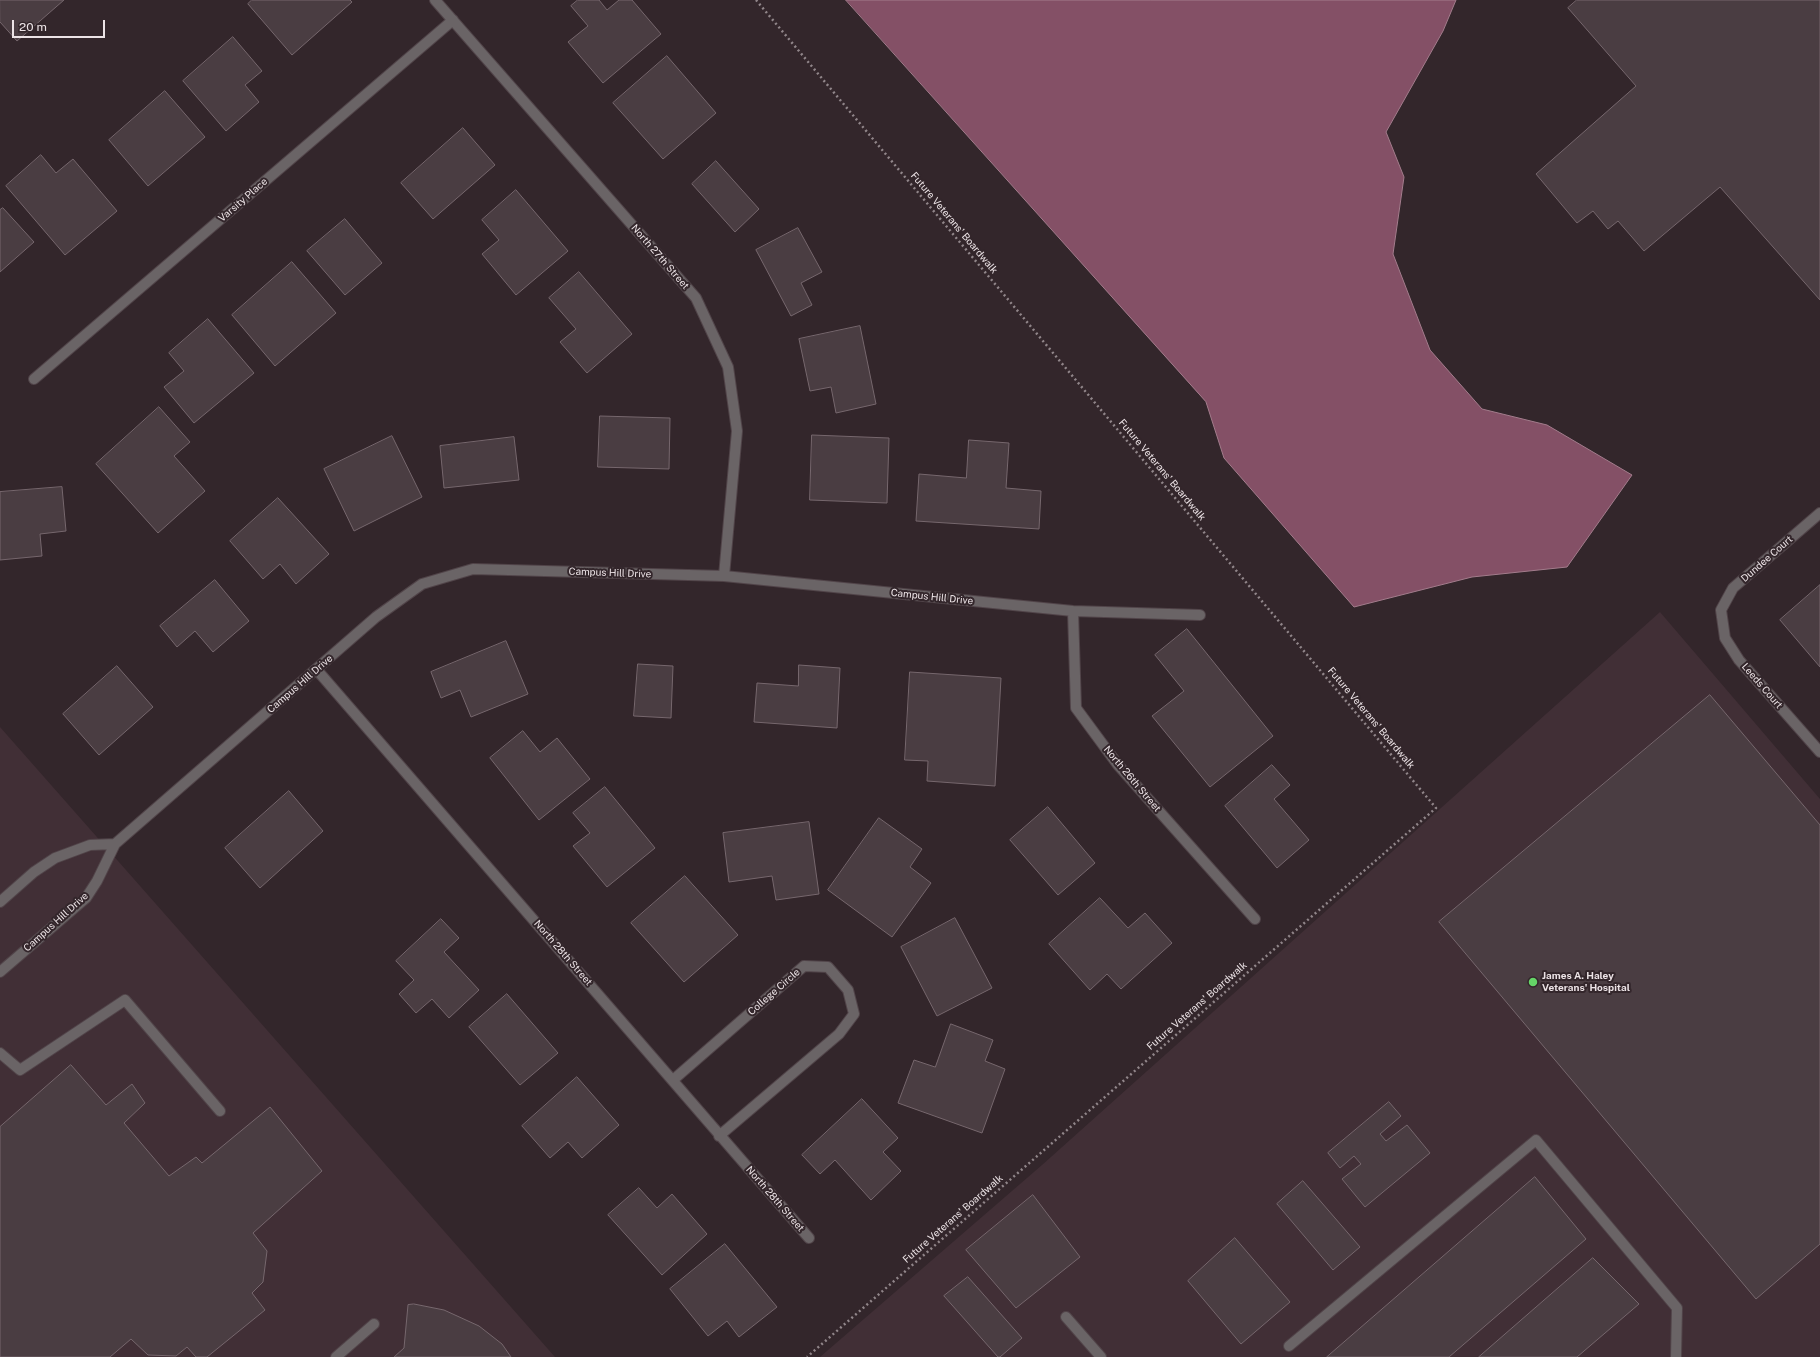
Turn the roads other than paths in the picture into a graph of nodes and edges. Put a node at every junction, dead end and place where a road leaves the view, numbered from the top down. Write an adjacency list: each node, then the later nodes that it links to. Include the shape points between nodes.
1 (435, 0): 2 (street, North 27th Street)
2 (453, 20): 3 (street, Varsity Place); 5 (street, North 27th Street, via 696,298 728,368 738,431)
3 (34, 379)
4 (1820, 513): 6 (street, Dundee Court, via 1733,588)
5 (724, 576): 7 (street, Campus Hill Drive); 9 (street, Campus Hill Drive, via 473,569 422,584 376,617)
6 (1721, 610): 10 (street, Leeds Court, via 1725,638 1739,660)
7 (1073, 611): 8 (street, Campus Hill Drive); 13 (street, North 26th Street, via 1076,708 1118,765)
8 (1200, 615)
9 (317, 670): 11 (street, Campus Hill Drive); 16 (street, North 28th Street)
10 (1820, 752)
11 (115, 844): 12 (street, via 90,845 55,858 34,872); 14 (street, Campus Hill Drive, via 98,881 86,898)
12 (0, 902)
13 (1255, 919)
14 (0, 972)
15 (0, 1053): 17 (street, via 20,1070 125,1000)
16 (673, 1080): 18 (street, North 28th Street); 18 (street, College Circle, via 804,966 828,967 848,990 854,1014 839,1034)
17 (220, 1110)
18 (719, 1136): 19 (street, North 28th Street)
19 (809, 1238)
20 (1066, 1317): 24 (street)
21 (374, 1324): 23 (street)
22 (1290, 1346): 25 (street, via 1536,1140 1677,1308)
23 (336, 1357)
24 (1101, 1357)
25 (1676, 1357)

